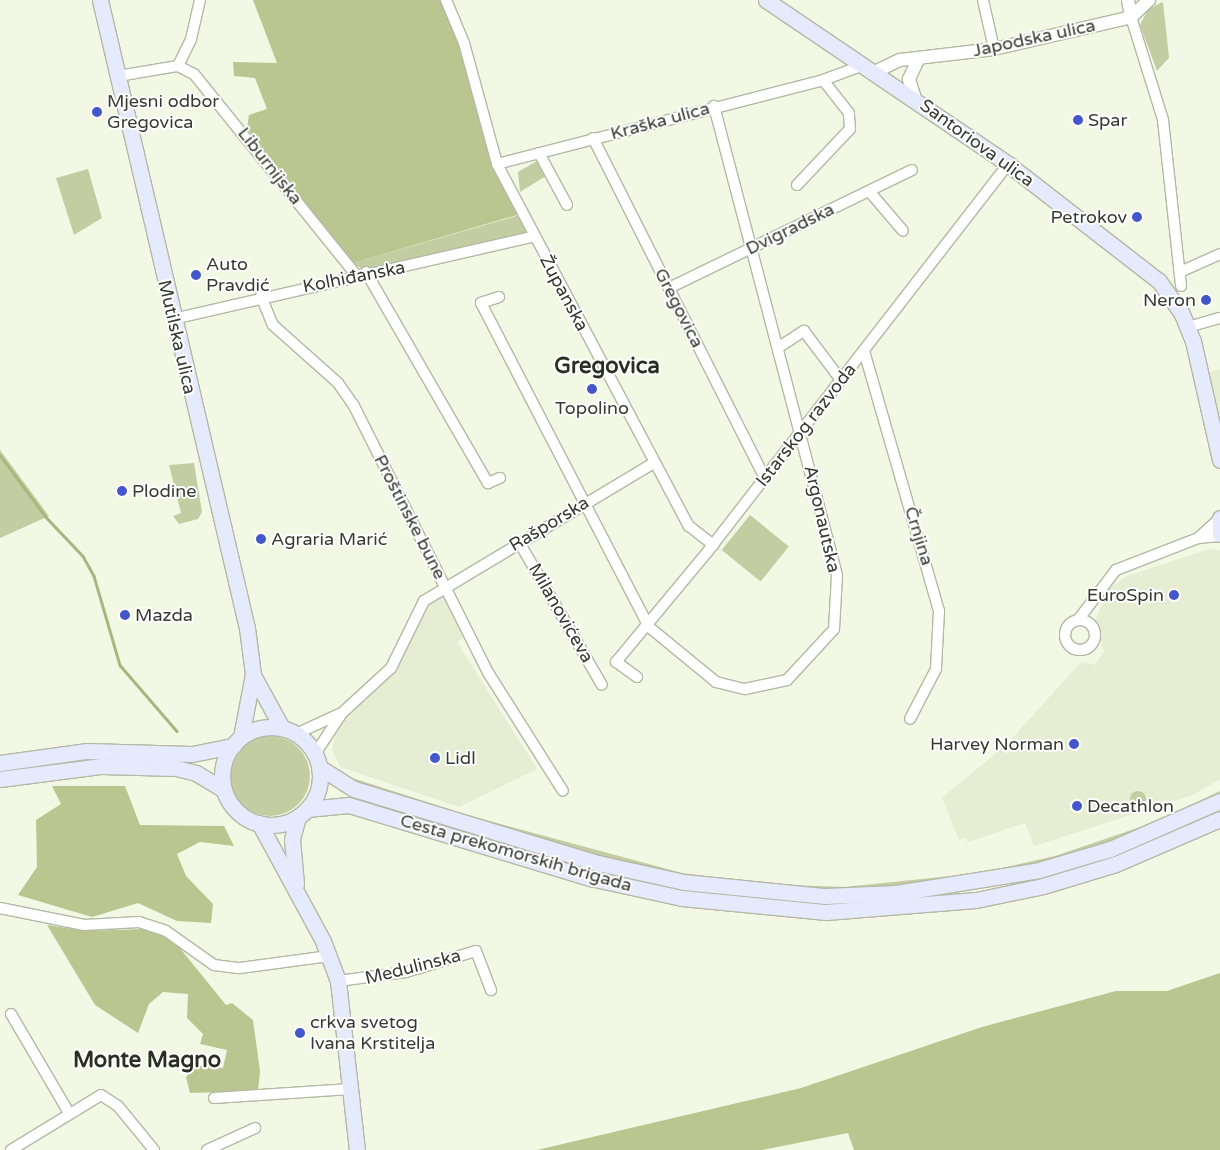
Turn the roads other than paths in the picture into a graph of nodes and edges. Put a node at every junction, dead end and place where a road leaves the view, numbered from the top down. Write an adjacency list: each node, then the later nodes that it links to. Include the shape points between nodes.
1 (100, 0): 13 (main road, Mutilska ulica)
2 (200, 0): 11 (street, via 191,39)
3 (446, 0): 19 (street, Županska, via 464,43)
4 (766, 0): 12 (main road, Santoriova ulica)
5 (983, 0): 9 (street)
6 (1128, 0): 8 (street)
7 (1150, 0): 8 (street, Japodska ulica)
8 (1131, 17): 9 (street, Japodska ulica); 29 (street, via 1163,120)
9 (994, 49): 10 (street, Japodska ulica)
10 (916, 59): 12 (street, Japodska ulica, via 898,70); 15 (street, via 909,79)
11 (178, 66): 13 (street); 30 (street, Liburnijska, via 212,92)
12 (873, 71): 14 (street, Kraška ulica); 15 (main road, Santoriova ulica)
13 (118, 76): 36 (main road, Mutilska ulica)
14 (823, 80): 16 (street, Kraška ulica); 22 (street, via 849,113 850,128)
15 (915, 98): 20 (main road, Santoriova ulica)
16 (714, 106): 17 (street, Kraška ulica); 27 (street, Argonautska)
17 (593, 138): 18 (street, Kraška ulica); 32 (street, Gregovica)
18 (539, 153): 19 (street, Kraška ulica); 24 (street)
19 (497, 164): 26 (street, Županska)
20 (1008, 164): 37 (main road, Santoriova ulica, via 1131,257 1175,302); 39 (street, Istarskog razvoda)
21 (912, 170): 23 (street, Dvigradska)
22 (798, 185)
23 (869, 191): 25 (street); 27 (street, Dvigradska)
24 (567, 205)
25 (902, 231)
26 (534, 236): 30 (street, Kolhiđanska); 43 (street, Županska)
27 (752, 247): 32 (street, Dvigradska); 38 (street, Argonautska)
28 (1220, 254): 29 (street)
29 (1180, 272): 31 (street)
30 (361, 274): 33 (street, Kolhiđanska); 44 (street, Liburnijska, via 488,483)
31 (1181, 286)
32 (669, 288): 45 (street, Gregovica)
33 (261, 296): 36 (street, Kolhiđanska); 51 (street, Proštinske bune, via 273,325 338,383 354,406)
34 (499, 297): 46 (street, Argonautska, via 481,303)
35 (1220, 318): 37 (street)
36 (173, 319): 56 (main road, Mutilska ulica, via 247,628)
37 (1188, 326): 42 (main road, Santoriova ulica)
38 (779, 347): 40 (street, via 804,331); 41 (street, Argonautska)
39 (864, 351): 40 (street, Istarskog razvoda); 60 (street, Črnjina, via 939,612 936,669 926,695)
40 (841, 380): 41 (street, Istarskog razvoda)
41 (801, 430): 45 (street, Istarskog razvoda); 55 (street, Argonautska, via 837,575 834,630 787,680 745,689 716,682)
42 (1220, 460)
43 (654, 463): 46 (street, Rašporska); 50 (street, Županska, via 689,526)
44 (500, 478)
45 (765, 478): 50 (street, Istarskog razvoda)
46 (584, 503): 49 (street, Rašporska); 55 (street, Argonautska)
47 (1220, 527): 48 (street); 48 (street)
48 (1198, 538): 52 (street, via 1116,570)
49 (519, 542): 51 (street, Rašporska); 58 (street, Milanovićeva)
50 (713, 545): 55 (street, Istarskog razvoda)
51 (445, 588): 59 (street, Rašporska, via 416,610 390,668); 67 (street, Proštinske bune, via 489,674)
52 (1090, 606): 53 (street); 54 (street)
53 (1078, 620): 54 (street); 54 (street, via 1065,635 1078,650 1094,642)
54 (1091, 624)
55 (649, 627): 57 (street, Istarskog razvoda, via 616,662)
56 (253, 674): 61 (main road, Mutilska ulica); 62 (main road, Mutilska ulica)
57 (637, 677)
58 (602, 685)
59 (342, 713): 61 (street); 63 (street)
60 (910, 719)
61 (289, 731): 62 (main road, via 261,728); 63 (main road)
62 (237, 742): 64 (main road, via 192,754 87,751); 66 (main road, via 225,759)
63 (317, 761): 68 (main road, Cesta prekomorskih brigada, via 354,789 598,863 684,882 825,896 914,891 1038,870 1110,849); 69 (main road, via 318,789)
64 (0, 763)
65 (0, 779): 66 (main road, via 102,766 176,768 196,773)
66 (224, 790): 71 (main road, via 232,805)
67 (563, 791)
68 (1220, 801)
69 (303, 813): 70 (main road, Cesta prekomorskih brigada, via 349,805 590,878 682,898 826,912 976,900 1043,886 1116,864); 71 (main road, via 279,824); 72 (main road, via 292,857)
70 (1220, 820)
71 (259, 824): 72 (main road)
72 (298, 898): 74 (main road)
73 (0, 908): 74 (street, via 84,925 139,922 166,931 214,965 240,968)
74 (330, 956): 75 (main road)
75 (338, 981): 76 (street, Medulinska, via 406,972 476,951); 78 (main road)
76 (492, 990)
77 (11, 1014): 80 (street)
78 (351, 1089): 79 (street); 85 (main road)
79 (214, 1098)
80 (69, 1113): 82 (street); 83 (street, via 101,1095 118,1106)
81 (255, 1128): 84 (street)
82 (10, 1150)
83 (154, 1150)
84 (207, 1150)
85 (357, 1150)

